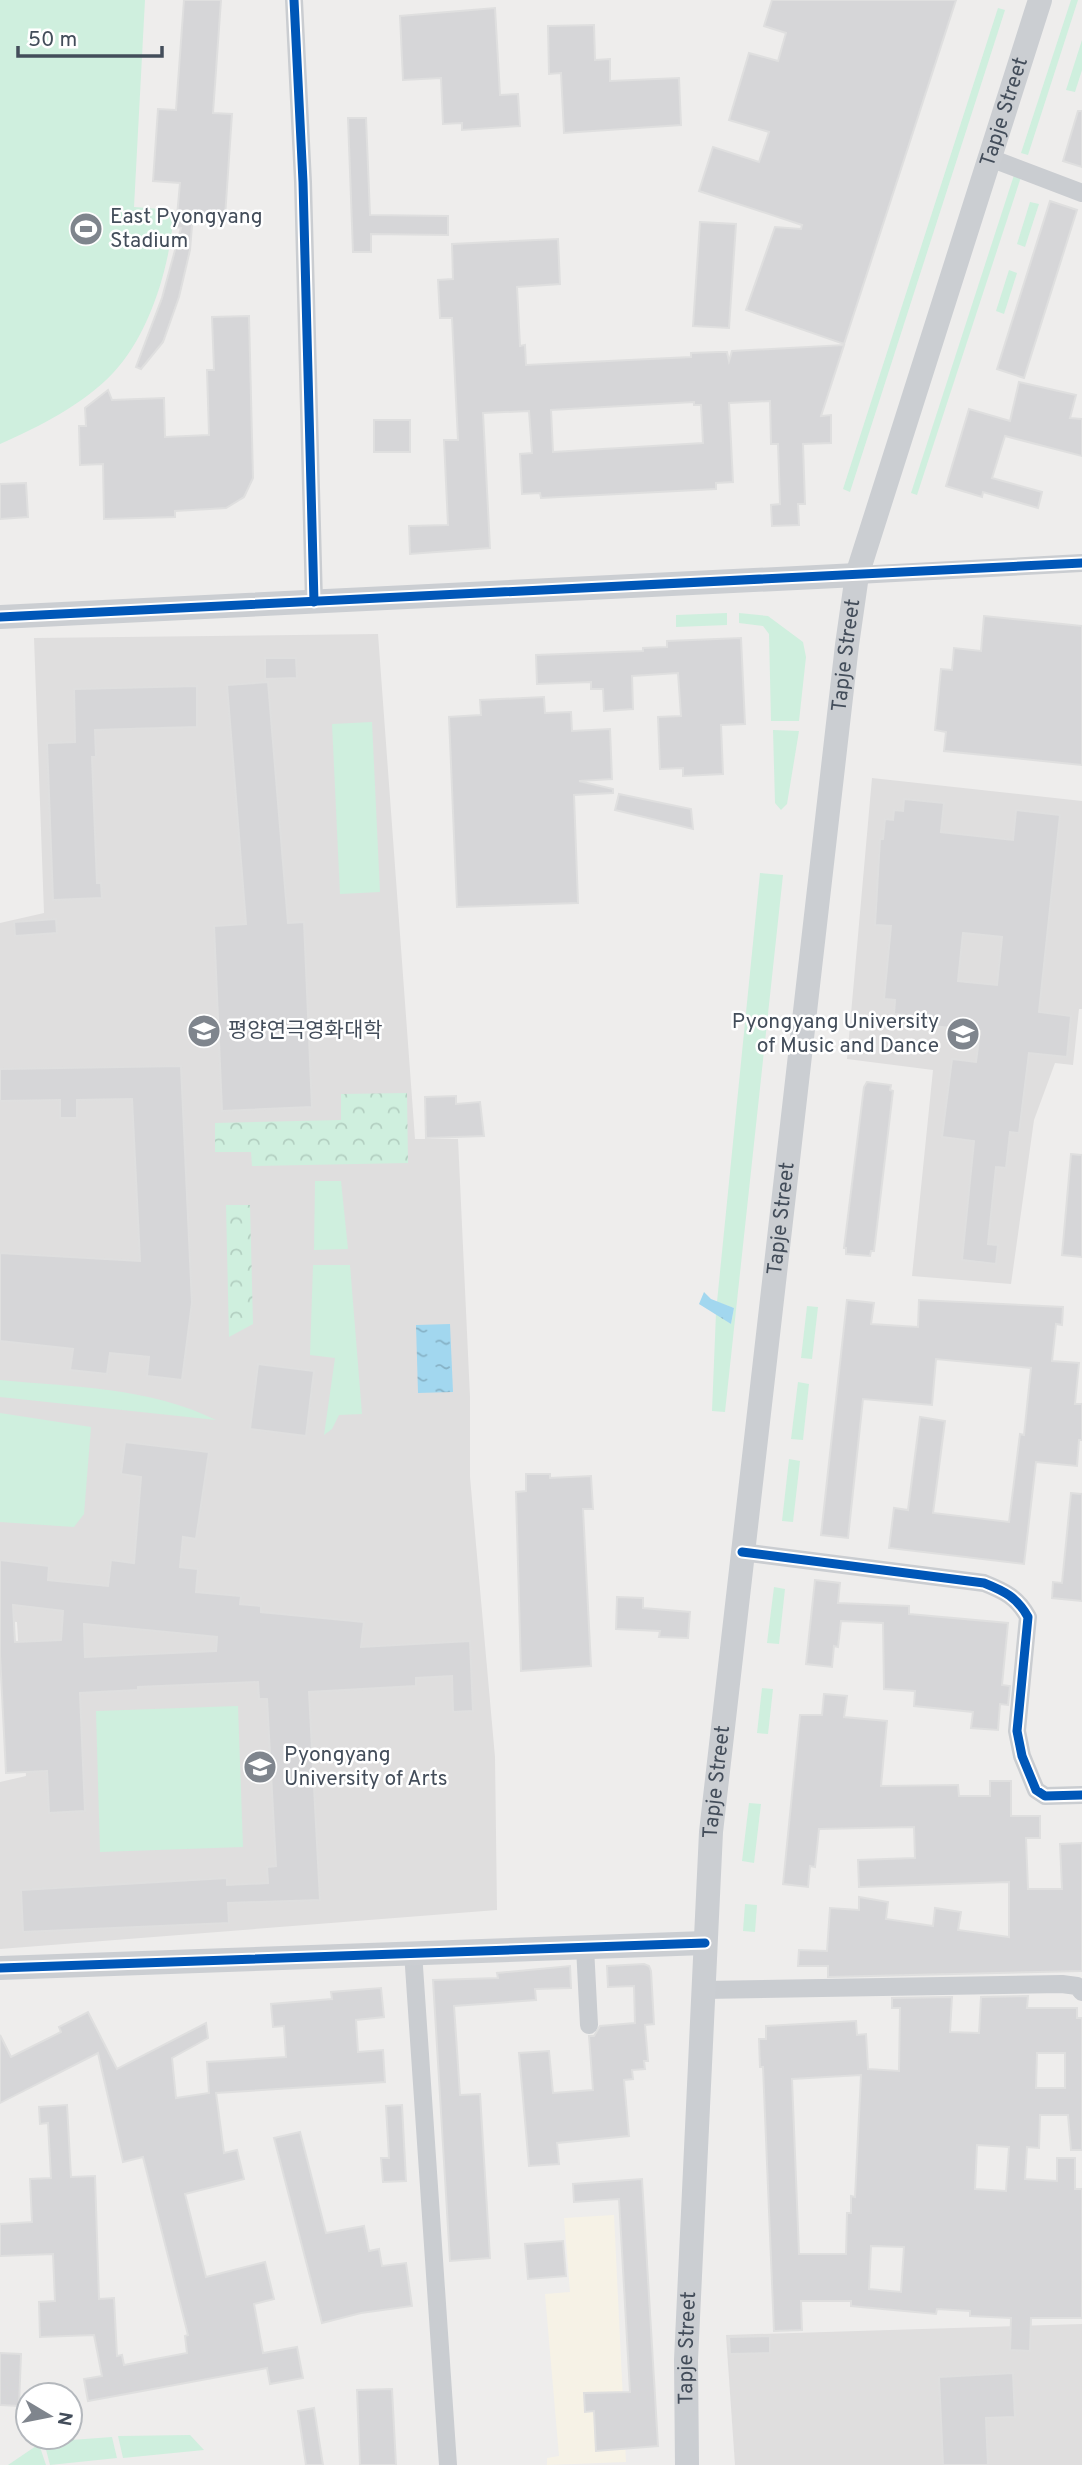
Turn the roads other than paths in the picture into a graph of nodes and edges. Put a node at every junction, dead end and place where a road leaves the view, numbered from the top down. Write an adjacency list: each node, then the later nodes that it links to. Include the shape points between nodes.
1 (294, 0): 7 (street)
2 (1040, 0): 3 (main road, Tapje Street)
3 (990, 158): 4 (street); 6 (main road, Tapje Street)
4 (1082, 193)
5 (1082, 563): 6 (street)
6 (857, 575): 7 (main road); 9 (main road, Tapje Street)
7 (314, 602): 8 (main road)
8 (0, 617)
9 (742, 1552): 10 (street, via 984,1583 1007,1592 1021,1603 1028,1617 1017,1731 1022,1756 1036,1790 1045,1796); 11 (main road, Tapje Street, via 711,1832)
10 (1082, 1795)
11 (705, 1943): 12 (main road); 15 (main road, Tapje Street)
12 (585, 1947): 13 (main road); 17 (street)
13 (413, 1952): 14 (main road); 18 (street)
14 (0, 1968)
15 (703, 1990): 16 (street, via 1062,1984 1077,1986); 19 (main road, Tapje Street, via 686,2360)
16 (1082, 1992)
17 (589, 2025)
18 (448, 2465)
19 (687, 2465)

